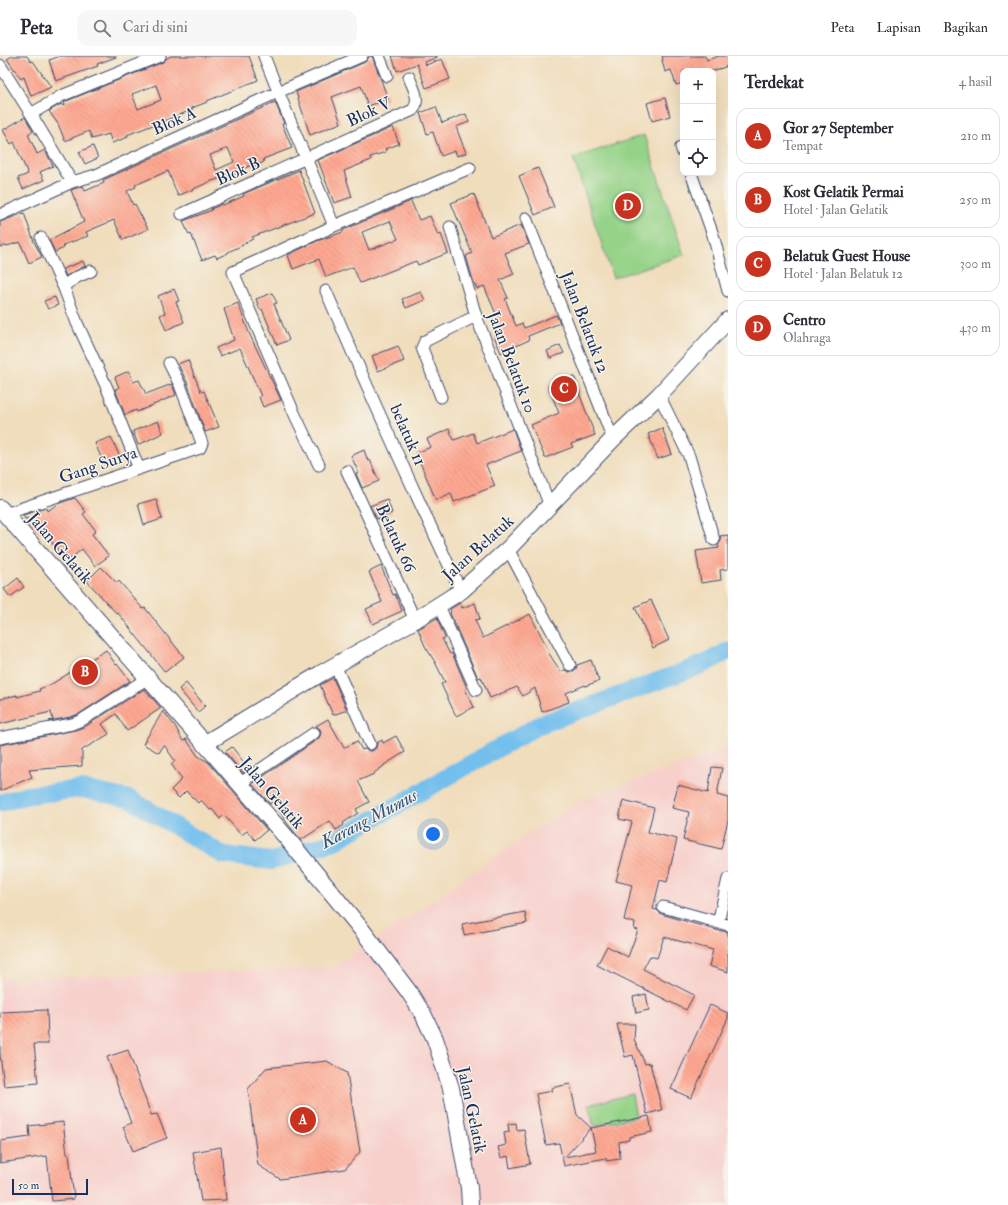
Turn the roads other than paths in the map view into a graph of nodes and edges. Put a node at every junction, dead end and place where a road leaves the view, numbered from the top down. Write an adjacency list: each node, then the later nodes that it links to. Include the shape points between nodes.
1 (160, 56): 9 (street, via 62,96)
2 (264, 56): 8 (street)
3 (362, 56): 8 (street, Blok A)
4 (379, 56): 6 (street)
5 (0, 65): 9 (street)
6 (387, 76)
7 (408, 77): 10 (street, Blok V, via 417,102 413,110)
8 (278, 92): 10 (street); 13 (street, Blok A, via 96,175)
9 (31, 114): 13 (street)
10 (307, 159): 15 (street, Blok B); 17 (street)
11 (470, 168): 17 (street)
12 (692, 176): 23 (street, via 713,235)
13 (72, 182): 14 (street, Blok A)
14 (1, 211)
15 (182, 214)
16 (526, 218): 29 (street, Jalan Belatuk 12)
17 (334, 226): 30 (street, via 233,272)
18 (450, 228): 24 (street, Jalan Belatuk 10)
19 (41, 238): 21 (street)
20 (91, 271): 21 (street)
21 (63, 286): 31 (street)
22 (326, 291): 37 (street, belatuk 11)
23 (728, 291)
24 (476, 316): 28 (street, via 424,341 422,348); 33 (street, Jalan Belatuk 10)
25 (728, 320): 27 (street, Jalan Belatuk)
26 (169, 364): 31 (street, Gang Surya, via 180,385 202,443 201,447)
27 (659, 395): 29 (street, Jalan Belatuk); 35 (street, via 689,456)
28 (441, 397)
29 (613, 439): 33 (street, Jalan Belatuk)
30 (319, 465)
31 (139, 469): 34 (street, Gang Surya)
32 (347, 471): 39 (street, Belatuk 66)
33 (550, 506): 36 (street, Jalan Belatuk)
34 (3, 511): 42 (street, Jalan Gelatik)
35 (714, 540)
36 (508, 549): 37 (street, Jalan Belatuk); 41 (street)
37 (461, 591): 38 (street, Jalan Belatuk)
38 (439, 606): 39 (street, Jalan Belatuk); 43 (street)
39 (415, 620): 40 (street, Jalan Belatuk)
40 (335, 665): 46 (street, Jalan Belatuk); 47 (street)
41 (570, 665)
42 (148, 678): 45 (street, via 82,720); 46 (street, Jalan Gelatik)
43 (476, 690)
44 (314, 734): 48 (street)
45 (0, 738)
46 (204, 744): 48 (street, Jalan Gelatik)
47 (370, 744)
48 (239, 784): 52 (street, Jalan Gelatik, via 362,930 423,1014 435,1039 451,1088)
49 (728, 879): 51 (street)
50 (663, 907): 51 (street)
51 (723, 924)
52 (470, 1205)

